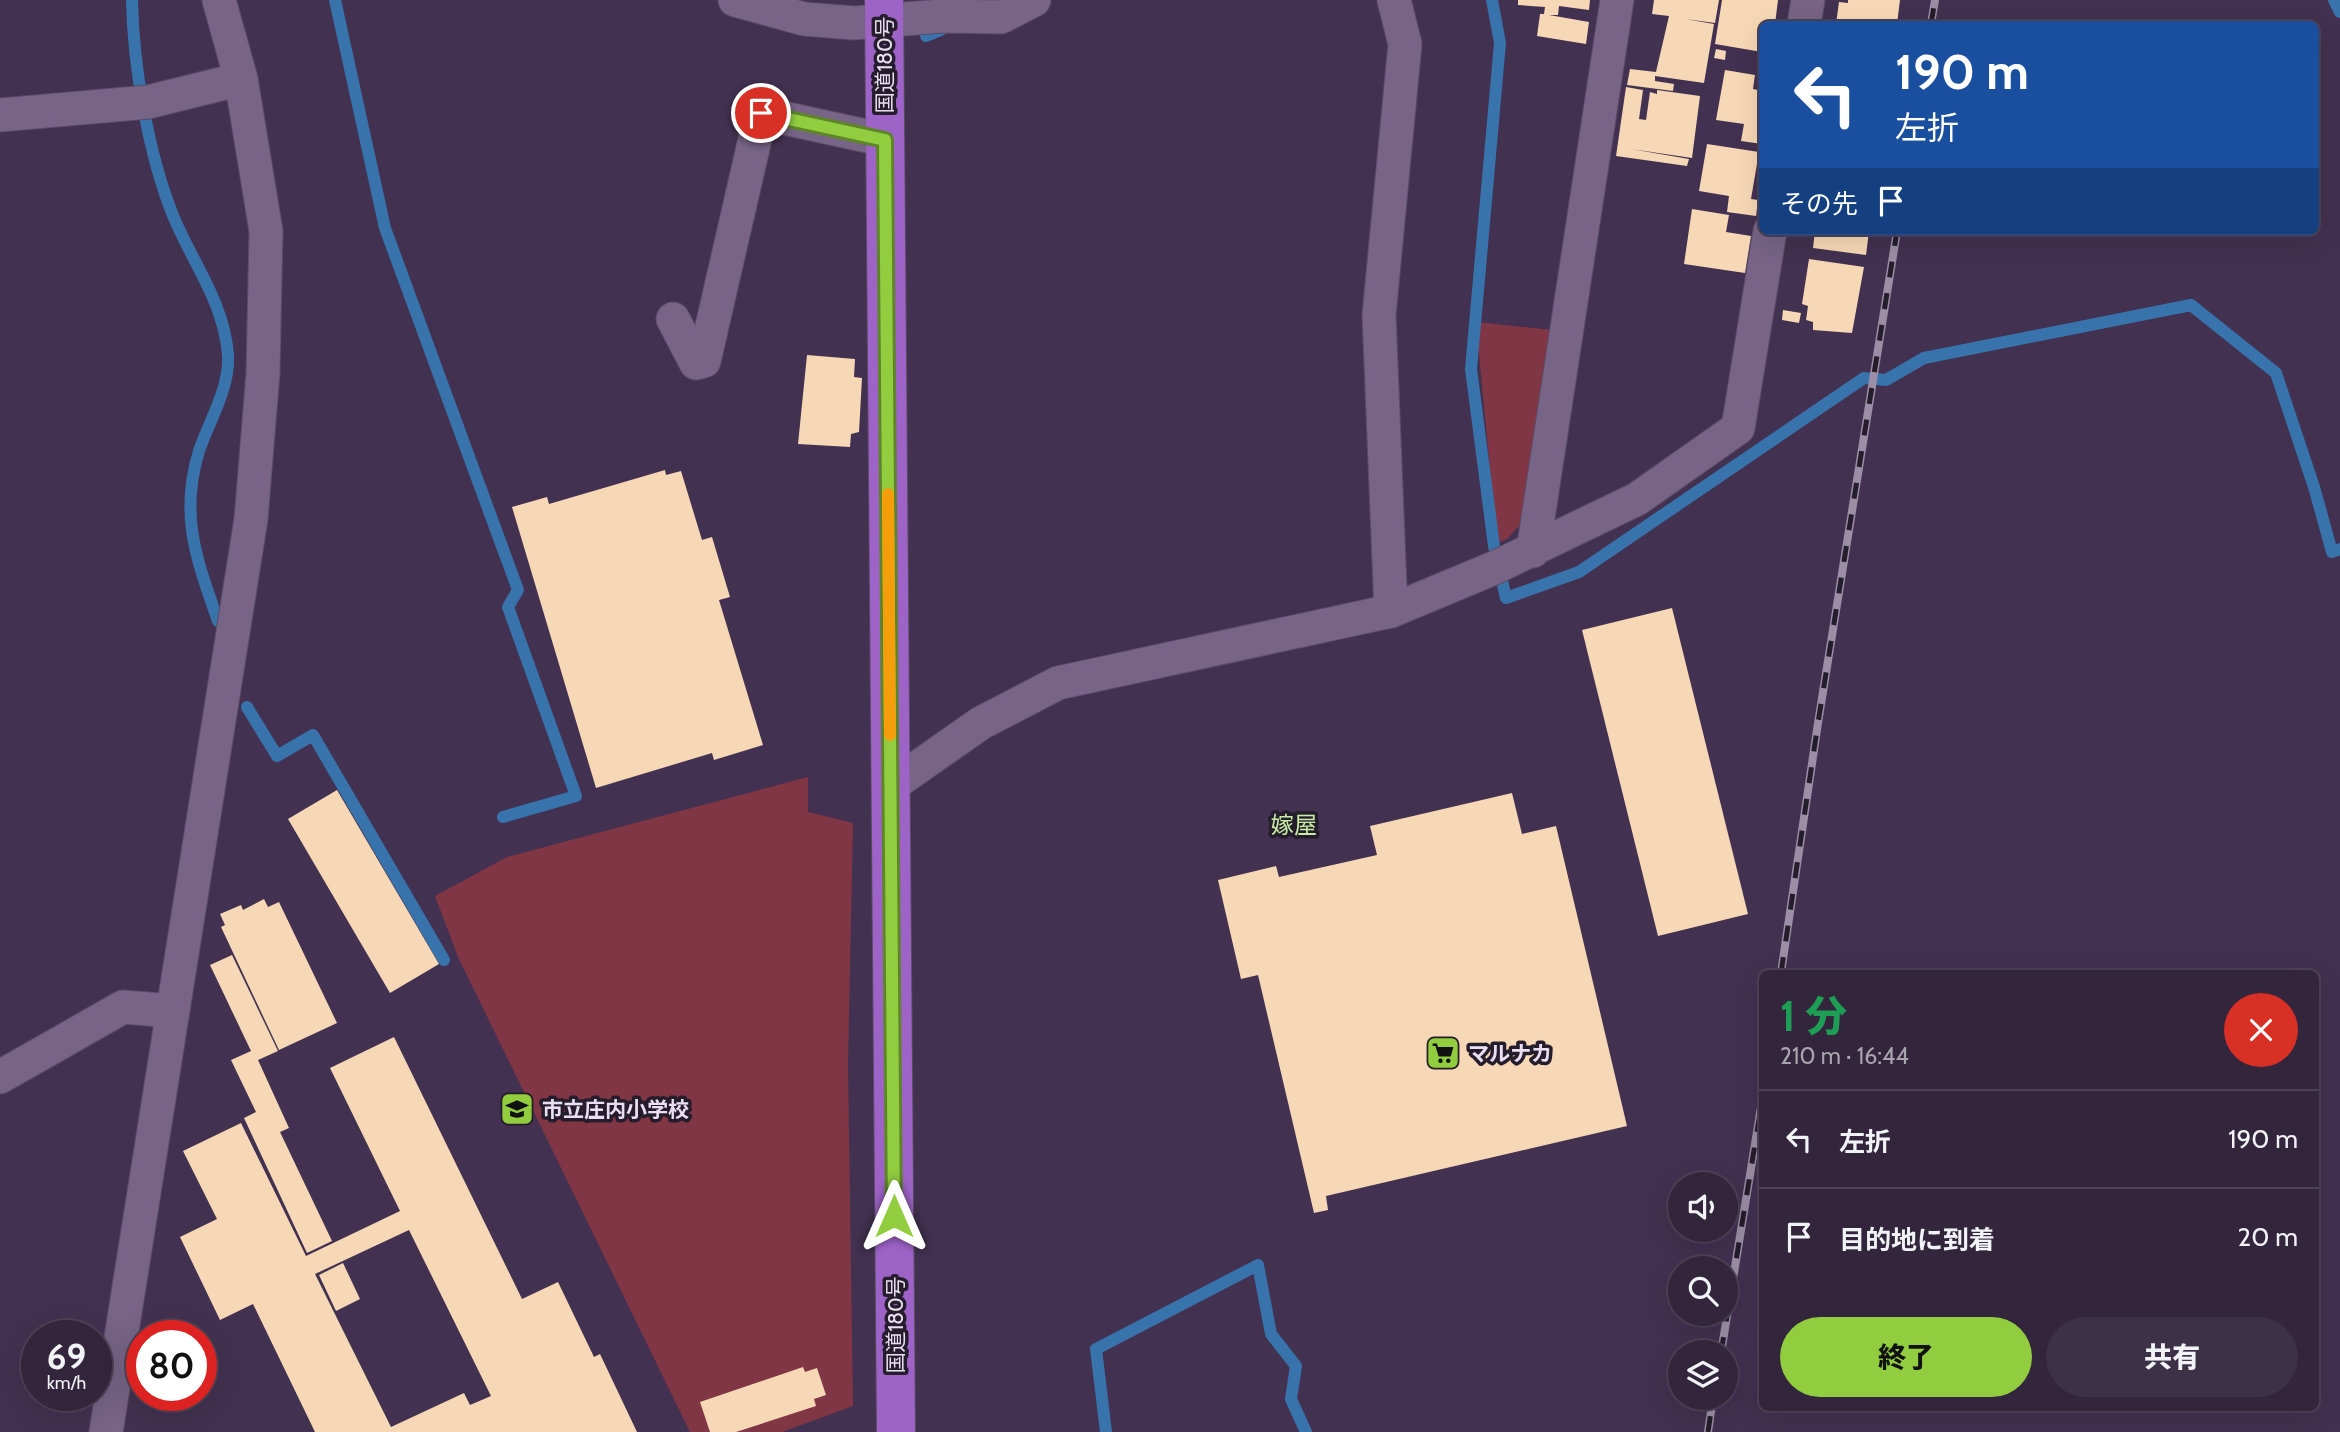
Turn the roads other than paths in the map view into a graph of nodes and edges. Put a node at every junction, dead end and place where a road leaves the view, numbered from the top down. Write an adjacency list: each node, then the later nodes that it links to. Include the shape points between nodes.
1 (219, 0): 9 (street)
2 (735, 0): 7 (street, via 804,19 854,23)
3 (1034, 0): 7 (street, via 1001,17)
4 (1394, 0): 15 (street, via 1405,44 1379,316)
5 (1617, 0): 14 (street)
6 (1808, 0): 8 (street)
7 (884, 11): 11 (highway, 国道180号)
8 (1804, 21)
9 (241, 79): 10 (street, via 144,102); 17 (street, via 266,231 263,373 251,519)
10 (0, 115)
11 (885, 140): 13 (street, via 761,113 704,361 696,363); 16 (highway, 国道180号)
12 (1769, 235): 14 (street, via 1738,428 1637,499)
13 (673, 319)
14 (1533, 551): 15 (street)
15 (1391, 611): 16 (street, via 1058,683 981,723)
16 (891, 786): 20 (highway, 国道180号)
17 (173, 1011): 18 (street, via 123,1007); 19 (street)
18 (0, 1077)
19 (106, 1432)
20 (896, 1432)

